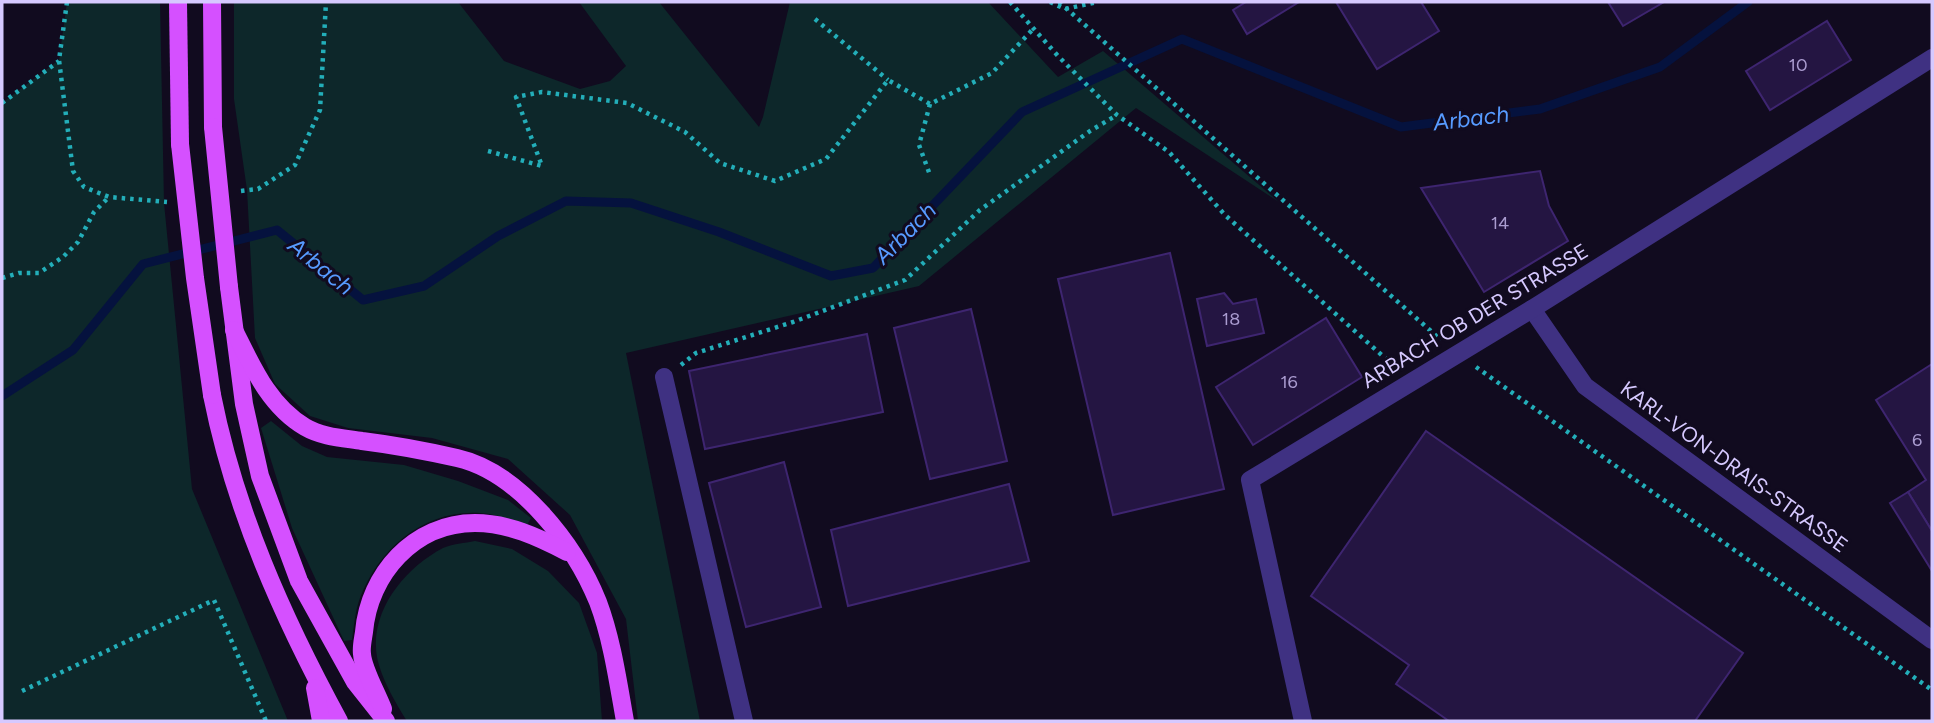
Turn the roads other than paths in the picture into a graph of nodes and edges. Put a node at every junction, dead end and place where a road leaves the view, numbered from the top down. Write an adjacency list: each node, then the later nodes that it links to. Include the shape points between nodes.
1 (178, 2): 9 (main road, bridge, via 180,144 195,278 222,447 264,567)
2 (212, 2): 5 (main road, bridge, via 214,127)
3 (1932, 58): 4 (street, ARBACH OB DER STRASSE)
4 (1532, 309): 8 (street, KARL-VON-DRAIS-STRASSE, via 1585,386); 15 (street, ARBACH OB DER STRASSE, via 1250,480)
5 (234, 330): 7 (main road, via 256,376 281,408 306,428 334,438 460,458 492,472 521,491); 12 (main road, via 260,476 299,581 355,682)
6 (664, 377): 14 (street)
7 (573, 555): 12 (main road, via 535,535 476,523 448,526 409,545 378,580 365,614 362,654); 13 (main road, via 598,601)
8 (1932, 640)
9 (312, 670): 10 (main road); 11 (main road)
10 (321, 721)
11 (339, 721)
12 (387, 721)
13 (625, 721)
14 (744, 721)
15 (1303, 721)

